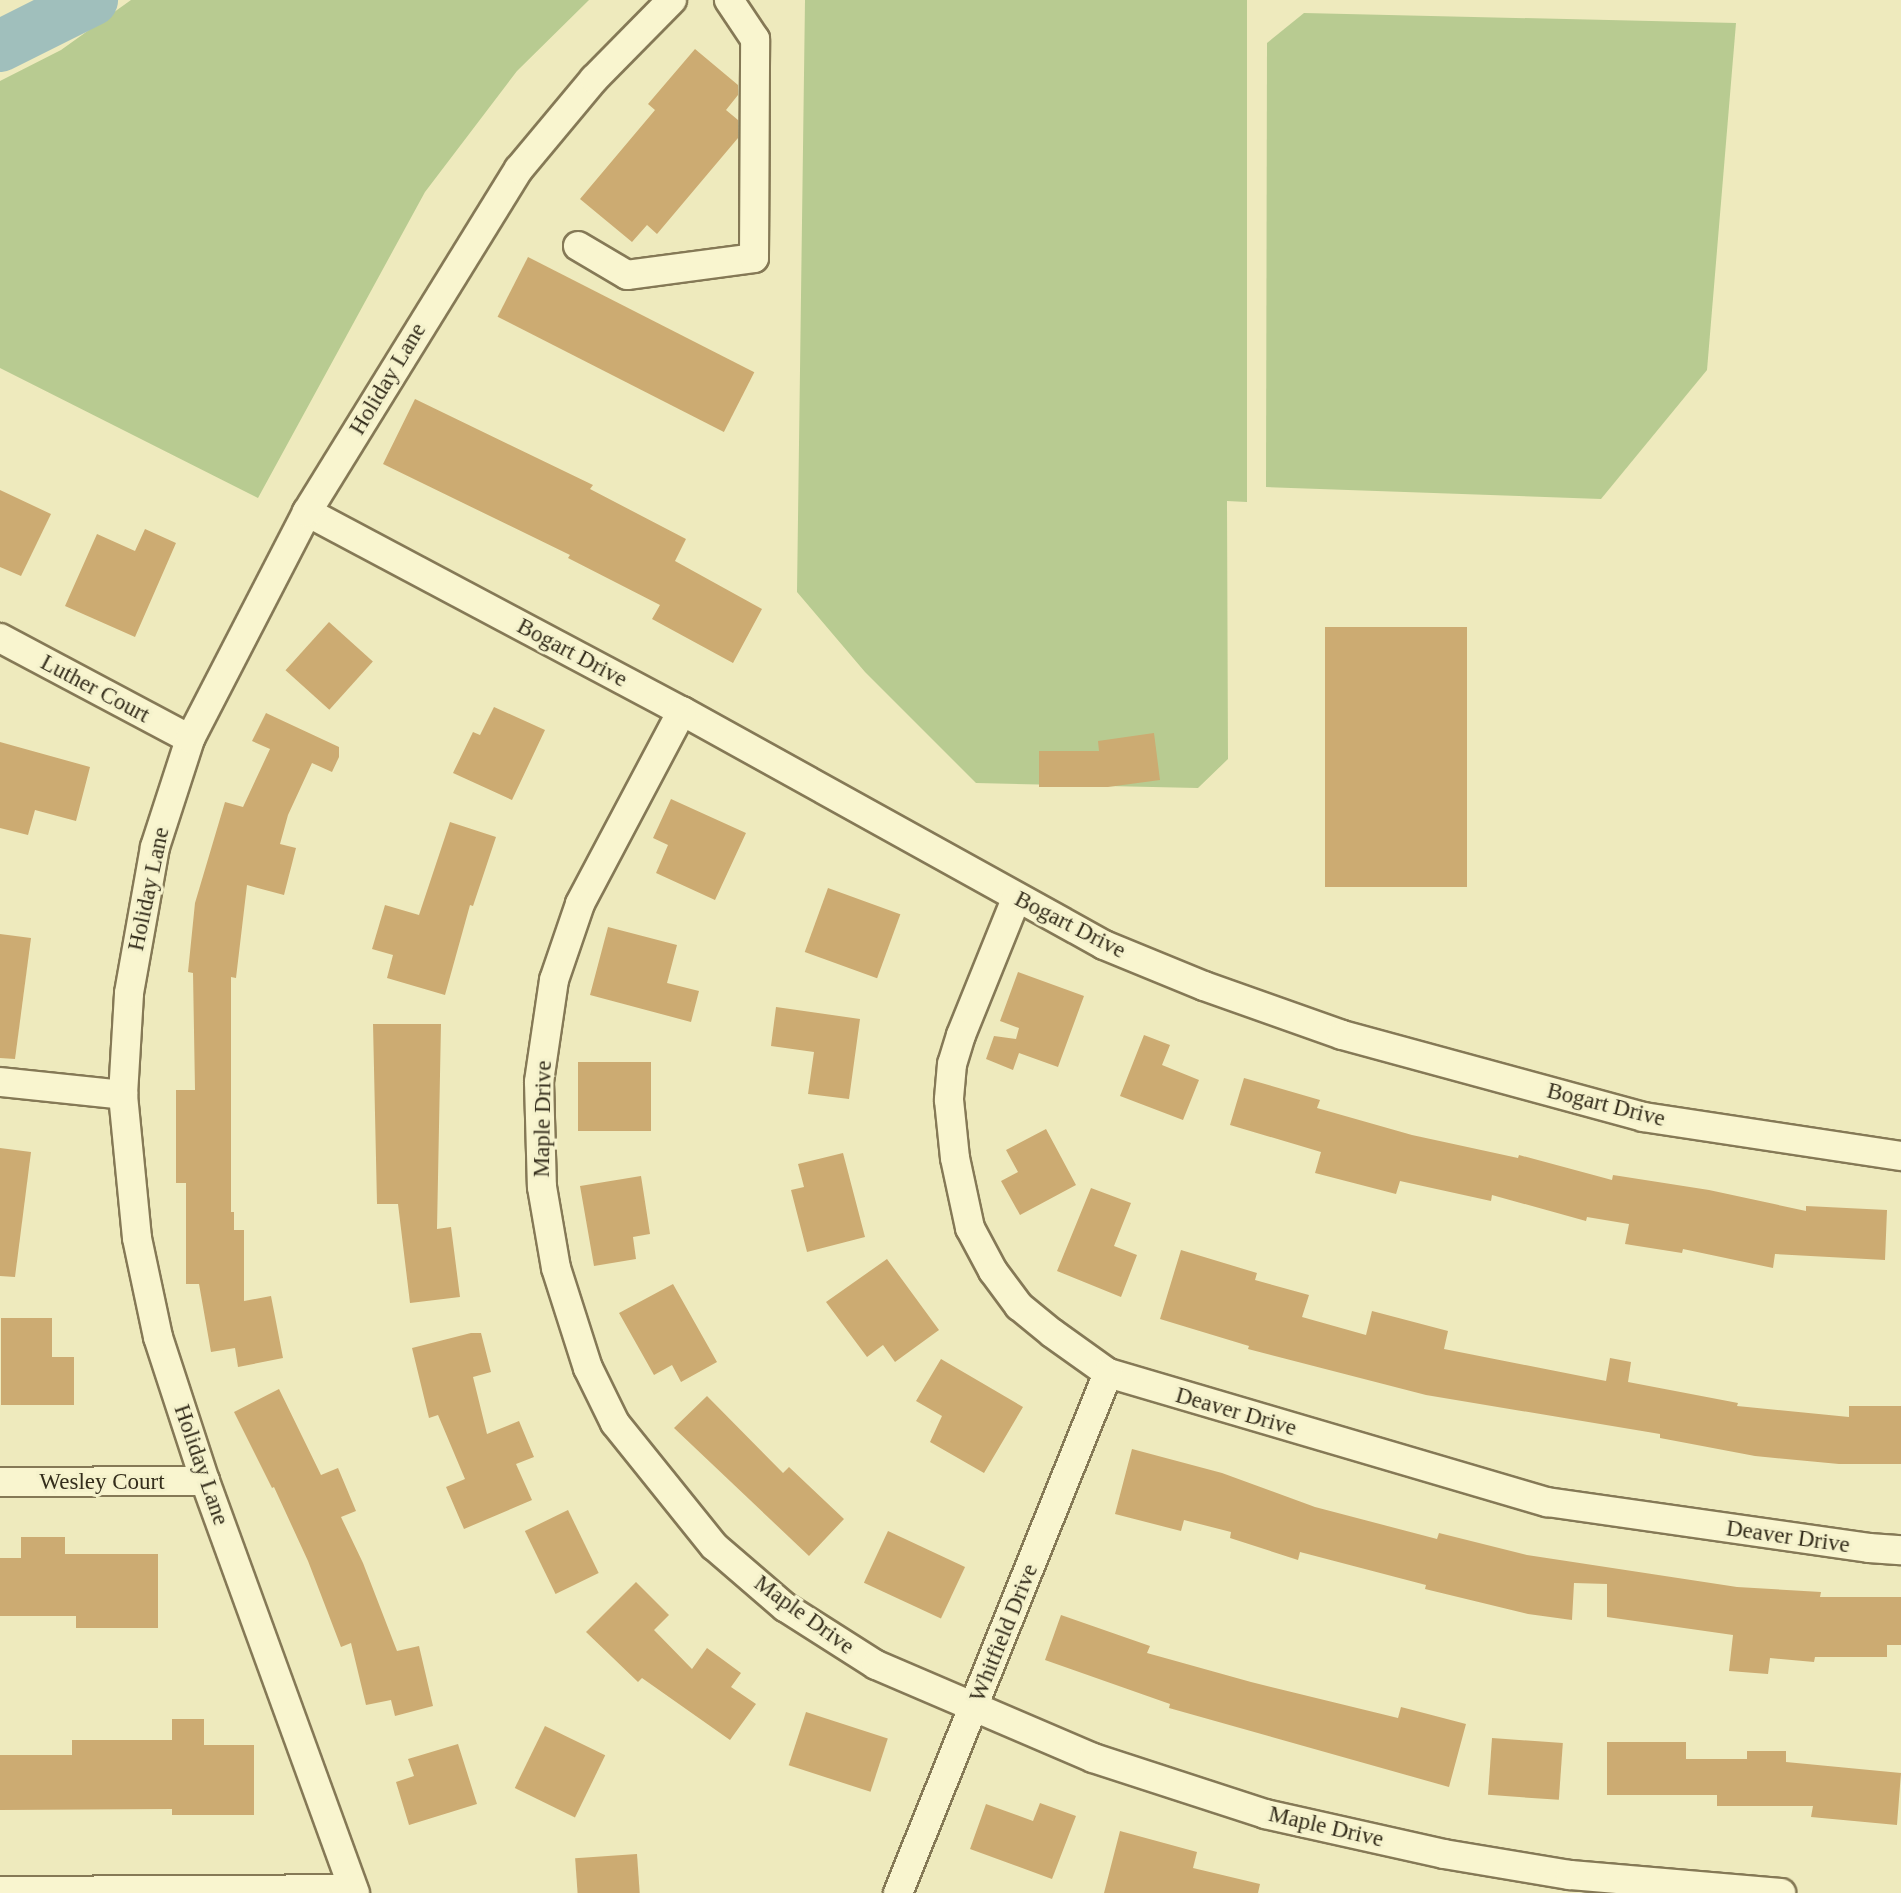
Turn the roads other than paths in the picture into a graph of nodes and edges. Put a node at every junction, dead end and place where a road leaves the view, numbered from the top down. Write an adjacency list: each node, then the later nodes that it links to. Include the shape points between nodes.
1 (672, 0): 4 (street, Holiday Lane, via 594,79 519,169)
2 (729, 0): 3 (street, via 755,39 754,258 627,275)
3 (578, 246)
4 (307, 512): 6 (street, Bogart Drive); 7 (street, Holiday Lane)
5 (0, 638): 7 (street, Luther Court)
6 (682, 711): 8 (street, Bogart Drive); 16 (street, Maple Drive, via 580,904 554,980 539,1082 542,1187 556,1268 589,1368 615,1423 714,1546 785,1607 864,1658)
7 (190, 739): 10 (street, Holiday Lane, via 155,847 128,993)
8 (1016, 898): 11 (street, Bogart Drive, via 1104,945 1342,1035 1643,1117); 12 (street, Deaver Drive, via 952,1064 949,1100 955,1158 970,1228 993,1271 1019,1306)
9 (0, 1082): 10 (street)
10 (123, 1095): 13 (street, Holiday Lane, via 137,1238 158,1337)
11 (1901, 1156)
12 (1108, 1373): 15 (street, Deaver Drive, via 1547,1502); 16 (street, Whitfield Drive)
13 (205, 1481): 14 (street, Wesley Court); 18 (street, Holiday Lane)
14 (0, 1482)
15 (1901, 1550)
16 (973, 1709): 19 (street, Whitfield Drive); 20 (street, Maple Drive, via 1093,1758 1265,1814 1444,1854 1570,1875)
17 (0, 1891): 18 (street)
18 (354, 1891)
19 (898, 1893)
20 (1781, 1893)

